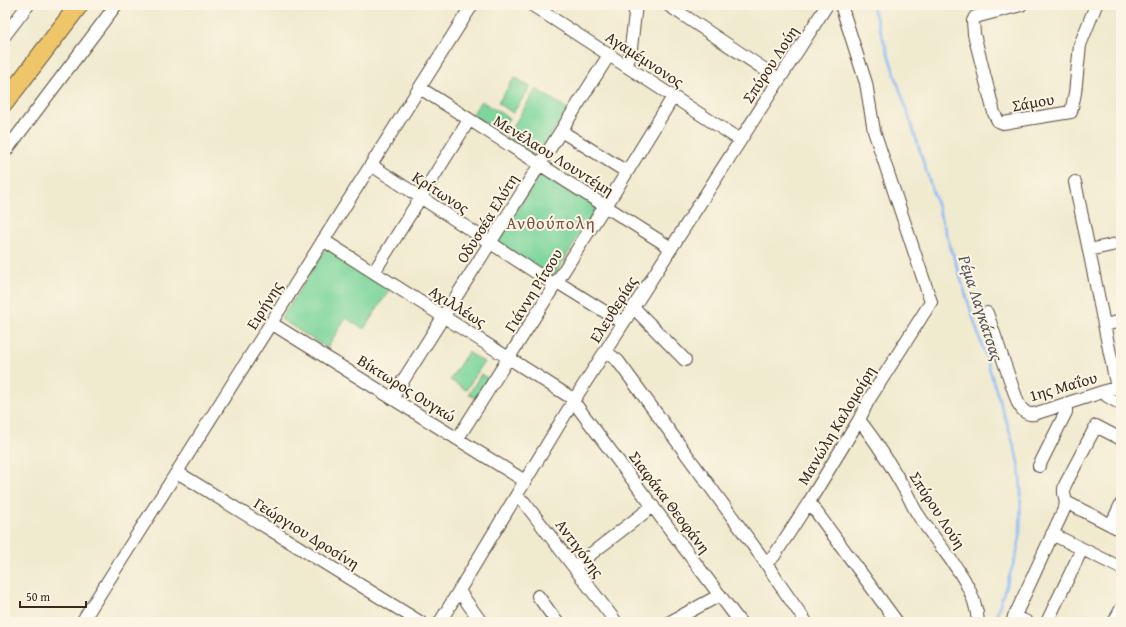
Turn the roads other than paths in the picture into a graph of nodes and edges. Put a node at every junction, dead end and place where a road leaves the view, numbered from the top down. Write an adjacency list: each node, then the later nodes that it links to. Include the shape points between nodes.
1 (28, 5): 12 (street)
2 (79, 5): 18 (highway)
3 (116, 5): 22 (street)
4 (472, 5): 16 (street, Ειρήνης)
5 (532, 5): 13 (street, Αγαμέμνονoς)
6 (636, 5): 14 (street, via 630,56)
7 (668, 5): 15 (street)
8 (827, 5): 15 (street, Σπύρου Λούη)
9 (842, 5): 52 (street, Μανώλη Καλομοίρη, via 866,84 874,131 931,302 868,401)
10 (1021, 5): 11 (street, Σάμου, via 975,17 973,21 995,116 1003,123 1071,112 1080,45)
11 (1096, 5)
12 (5, 35)
13 (609, 55): 14 (street, Αγαμέμνονoς); 20 (street, Οδυσσέα Ελύτη)
14 (626, 66): 17 (street, Αγαμέμνονoς)
15 (779, 79): 21 (street, Σπύρου Λούη)
16 (420, 88): 19 (street, Μενέλαου Λουντέμη); 23 (street, Ειρήνης)
17 (673, 97): 21 (street, Αγαμέμνονoς); 25 (street, Γιάννη Ρίτσου)
18 (5, 102)
19 (469, 120): 24 (street, Μενέλαου Λουντέμη); 27 (street)
20 (561, 131): 24 (street, Οδυσσέα Ελύτη); 25 (street)
21 (740, 140): 32 (street, Ελευθερίας)
22 (5, 152)
23 (371, 165): 27 (street, Κρίτωνος); 29 (street, Ειρήνης)
24 (540, 165): 28 (street, Μενέλαου Λουντέμη); 30 (street, Οδυσσέα Ελύτη)
25 (627, 172): 28 (street, Γιάννη Ρίτσου)
26 (1075, 182): 33 (street)
27 (421, 198): 30 (street, Κρίτωνος); 34 (street)
28 (605, 206): 32 (street, Μενέλαου Λουντέμη); 35 (street, Γιάννη Ρίτσου)
29 (323, 240): 34 (street, Αχιλλέως); 40 (street, Ειρήνης)
30 (490, 243): 35 (street, Κρίτωνος); 38 (street, Οδυσσέα Ελύτη)
31 (1121, 243): 33 (street)
32 (670, 248): 36 (street, Ελευθερίας)
33 (1089, 250): 42 (street)
34 (374, 272): 38 (street, Αχιλλέως)
35 (556, 283): 41 (street, Κρίτωνος); 44 (street, Γιάννη Ρίτσου)
36 (633, 307): 41 (street, Ελευθερίας); 45 (street)
37 (987, 313): 50 (street, 1ης Μαΐου, via 1021,408 1032,415)
38 (444, 316): 44 (street, Αχιλλέως); 48 (street, Οδυσσέα Ελύτη)
39 (1121, 321): 42 (street)
40 (271, 323): 48 (street, Βίκτωρος Ουγκώ); 56 (street, Ειρήνης)
41 (623, 323): 43 (street, Ελευθερίας)
42 (1105, 325): 46 (street)
43 (605, 351): 49 (street, Ελευθερίας); 66 (street, via 618,361)
44 (509, 357): 49 (street, Αχιλλέως); 53 (street, Γιάννη Ρίτσου)
45 (685, 360)
46 (1119, 387): 47 (street, 1ης Μαΐου)
47 (1104, 392): 50 (street, 1ης Μαΐου); 51 (street)
48 (392, 398): 53 (street, Βίκτωρος Ουγκώ)
49 (574, 400): 57 (street, Ελευθερίας); 62 (street, Σιαφάκα Θεοφάνη)
50 (1066, 404): 55 (street, via 1066,412)
51 (1121, 404)
52 (860, 420): 59 (street, Μανώλη Καλομοίρη); 85 (street, Σπύρου Λούη, via 894,471 918,515 961,575 974,604)
53 (458, 438): 57 (street, Βίκτωρος Ουγκώ)
54 (1121, 439): 60 (street, via 1096,426 1064,489)
55 (1039, 466)
56 (177, 472): 75 (street, Ειρήνης); 76 (street, Γεώργιου Δροσίνη)
57 (525, 480): 58 (street, Ελευθερίας)
58 (516, 496): 67 (street, Αντιγόνης, via 524,502); 69 (street, Ελευθερίας)
59 (809, 502): 66 (street, Μανώλη Καλομοίρη, via 774,556); 84 (street)
60 (1066, 502): 63 (street); 64 (street)
61 (1121, 504): 63 (street)
62 (653, 506): 67 (street); 70 (street, Σιαφάκα Θεοφάνη)
63 (1116, 527)
64 (1052, 534): 65 (street); 73 (street)
65 (1082, 549): 68 (street); 87 (street)
66 (766, 562): 83 (street)
67 (574, 566): 80 (street, Αντιγόνης)
68 (1121, 568)
69 (459, 591): 77 (street, Ελευθερίας); 78 (street)
70 (720, 595): 81 (street); 82 (street, Σιαφάκα Θεοφάνη)
71 (538, 596): 79 (street)
72 (1121, 609): 88 (street)
73 (1013, 619): 86 (street)
74 (1121, 619): 88 (street)
75 (82, 622)
76 (420, 622)
77 (440, 622)
78 (481, 622)
79 (557, 622)
80 (616, 622)
81 (670, 622)
82 (740, 622)
83 (806, 622)
84 (897, 622)
85 (978, 622)
86 (1027, 622)
87 (1046, 622)
88 (1114, 622)

